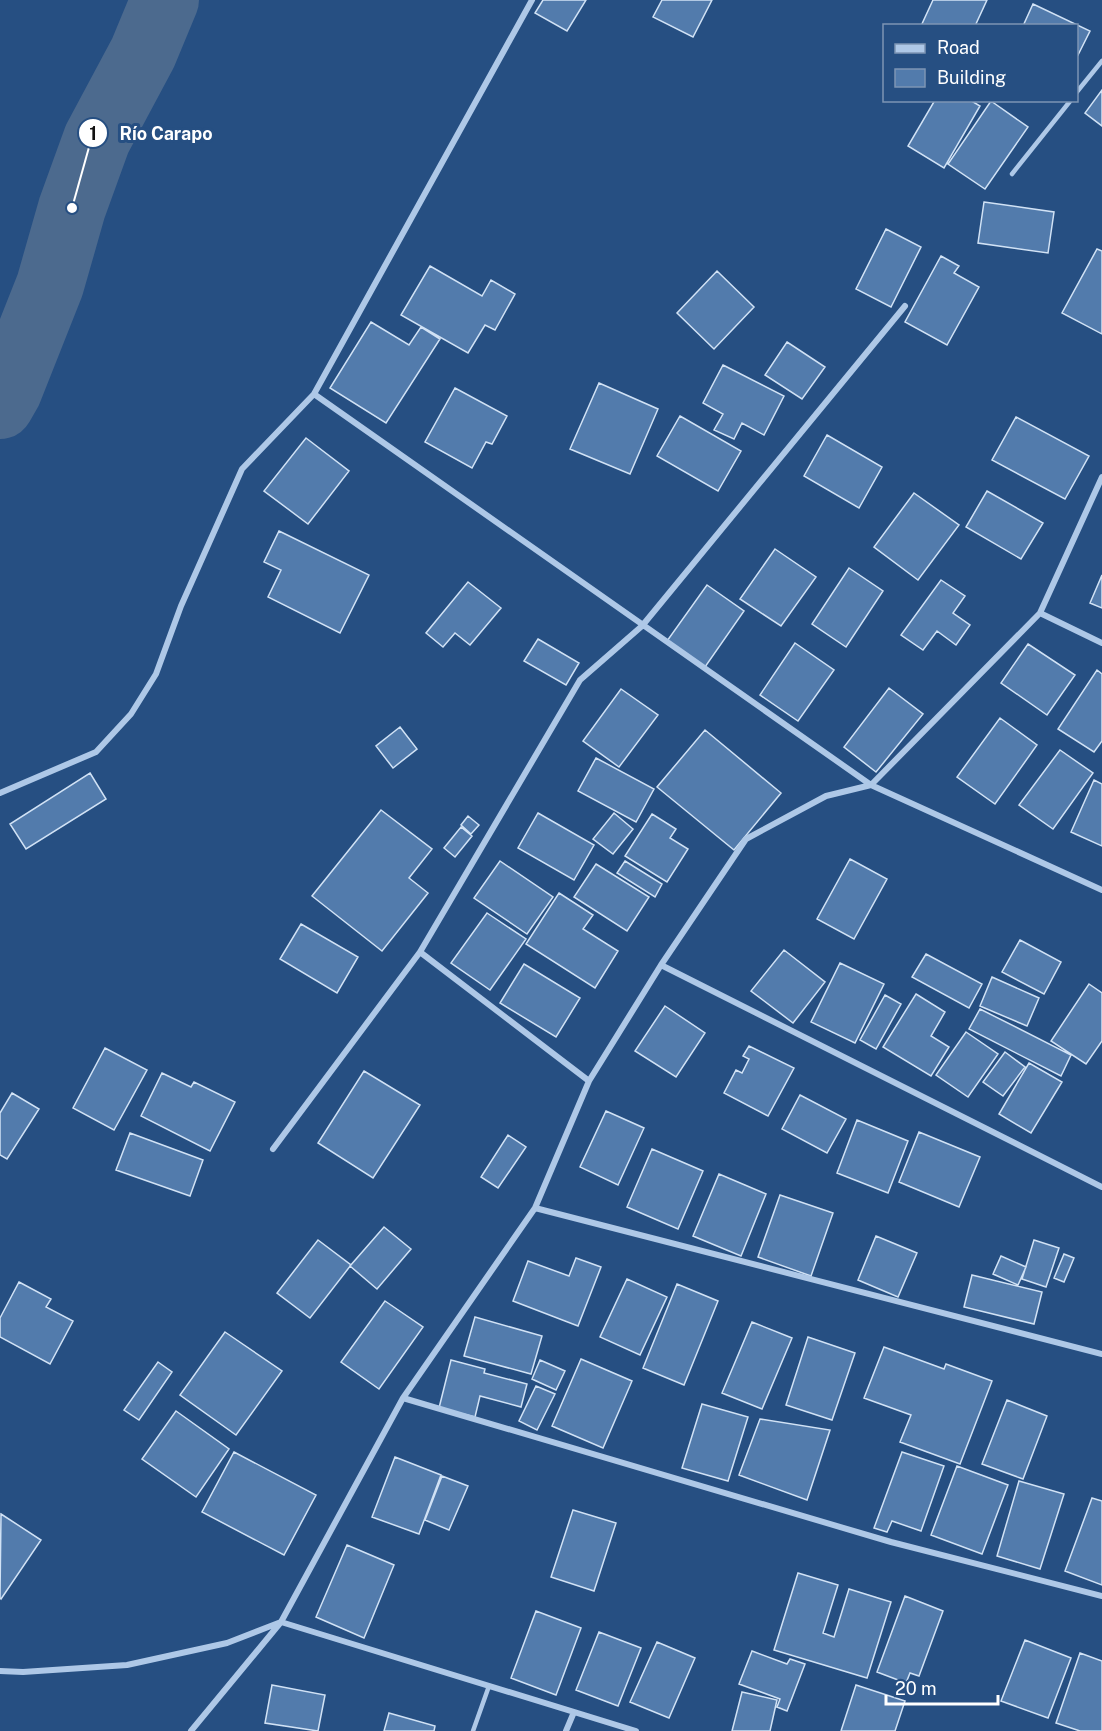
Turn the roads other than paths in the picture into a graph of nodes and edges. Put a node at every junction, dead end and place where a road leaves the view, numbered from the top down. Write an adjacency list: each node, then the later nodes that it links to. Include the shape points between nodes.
1 (532, 0): 7 (street)
2 (1102, 61): 3 (lane)
3 (1078, 92)
4 (1069, 102): 5 (lane)
5 (1012, 174)
6 (905, 306): 10 (street)
7 (314, 394): 10 (street); 13 (street, via 242,468 181,606 156,674 131,714 96,752)
8 (1102, 477): 9 (street)
9 (1040, 613): 11 (street); 12 (street)
10 (642, 626): 12 (street); 15 (street, via 580,680)
11 (1102, 643)
12 (871, 785): 14 (street); 16 (street, via 826,796 746,839)
13 (0, 793)
14 (1102, 890)
15 (420, 952): 17 (street); 18 (street)
16 (661, 965): 17 (street); 19 (street)
17 (589, 1081): 20 (street)
18 (273, 1149)
19 (1102, 1187)
20 (535, 1208): 21 (street); 22 (street)
21 (1102, 1354)
22 (403, 1398): 23 (street, via 891,1542); 24 (street)
23 (1102, 1596)
24 (280, 1622): 25 (street, via 226,1643 127,1665); 26 (street); 28 (street)
25 (0, 1671)
26 (489, 1686): 27 (street); 29 (lane)
27 (574, 1712): 30 (street); 31 (street)
28 (191, 1731)
29 (473, 1731)
30 (566, 1731)
31 (636, 1731)

